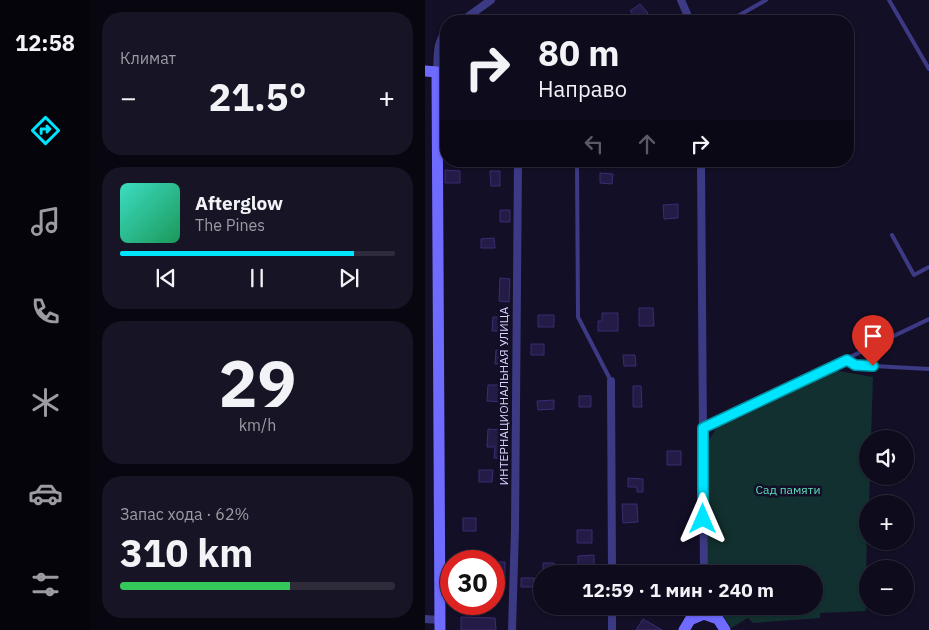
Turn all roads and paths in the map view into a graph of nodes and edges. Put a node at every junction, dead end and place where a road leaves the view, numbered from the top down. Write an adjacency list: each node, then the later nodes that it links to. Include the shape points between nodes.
1 (491, 0): 5 (street)
2 (681, 0): 6 (street)
3 (766, 0): 7 (lane)
4 (889, 0): 9 (lane)
5 (470, 15)
6 (687, 15)
7 (740, 15)
8 (440, 43): 10 (street)
9 (929, 69)
10 (436, 71): 27 (street)
11 (518, 167): 30 (street, ИНТЕРНАЦИОНАЛЬНАЯ УЛИЦА)
12 (577, 167): 19 (lane, via 578,317)
13 (701, 167): 20 (street)
14 (892, 235): 15 (lane, via 914,275)
15 (929, 267)
16 (929, 319): 17 (lane)
17 (847, 360): 18 (lane, via 855,365); 20 (lane)
18 (929, 369)
19 (611, 381): 21 (street)
20 (703, 428): 22 (street)
21 (612, 565)
22 (704, 565)
23 (612, 615): 31 (street)
24 (690, 615): 28 (street)
25 (717, 615): 29 (street)
26 (425, 620): 27 (street)
27 (440, 625)
28 (684, 628): 29 (street, via 694,617 704,614 713,616)
29 (724, 628)
30 (513, 630)
31 (612, 630)

